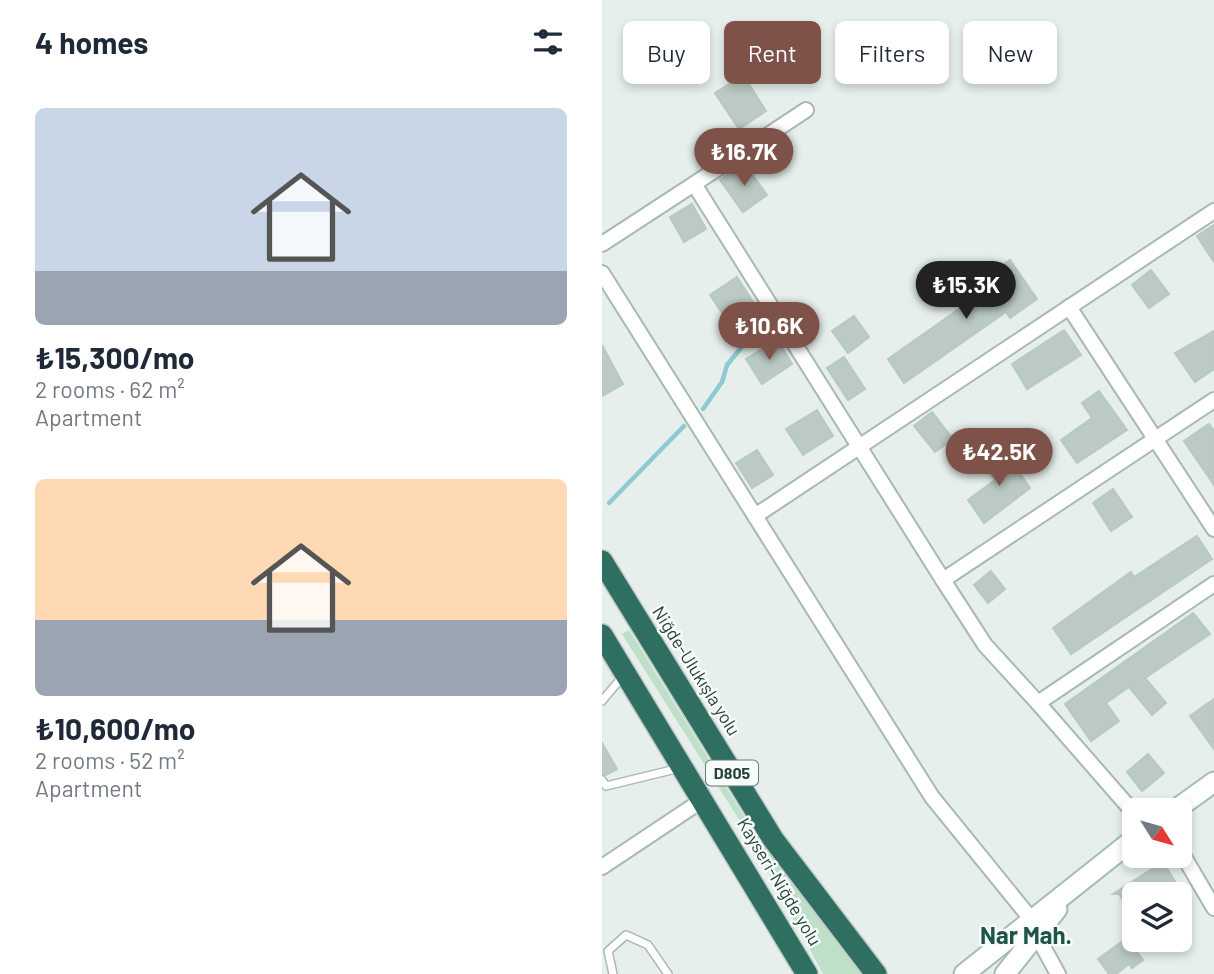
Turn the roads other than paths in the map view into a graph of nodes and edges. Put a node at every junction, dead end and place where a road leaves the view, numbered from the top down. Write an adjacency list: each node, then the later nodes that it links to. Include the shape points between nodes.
1 (806, 110): 2 (street)
2 (694, 184): 4 (street); 9 (street)
3 (1214, 211): 6 (street)
4 (602, 244)
5 (602, 272): 10 (street)
6 (1069, 307): 8 (street); 9 (street)
7 (1214, 400): 8 (street)
8 (1156, 440): 11 (street); 13 (street)
9 (857, 448): 10 (street); 13 (street)
10 (755, 516): 29 (street, via 932,797)
11 (1214, 529)
12 (602, 561): 33 (highway, Niğde-Ulukışla yolu / D805, via 773,839)
13 (943, 580): 18 (street, via 985,645)
14 (1214, 584): 18 (street)
15 (602, 635): 16 (highway, Kayseri-Niğde yolu / D805)
16 (625, 672): 17 (lane); 19 (highway, Kayseri-Niğde yolu / D805)
17 (602, 701)
18 (1038, 703): 24 (street)
19 (684, 766): 20 (lane, via 606,786); 23 (highway, Kayseri-Niğde yolu / D805)
20 (602, 780)
21 (1214, 782): 22 (street)
22 (1191, 798)
23 (704, 799): 26 (street); 32 (highway, Kayseri-Niğde yolu / D805)
24 (1122, 799)
25 (1122, 848): 29 (street, via 1087,874)
26 (602, 867)
27 (1191, 868): 28 (street)
28 (1214, 908)
29 (1034, 927): 34 (street); 35 (street); 36 (street)
30 (614, 974): 31 (lane, via 608,951 626,935 648,945)
31 (668, 974)
32 (807, 974)
33 (876, 974)
34 (964, 974)
35 (1005, 974)
36 (1058, 974)

